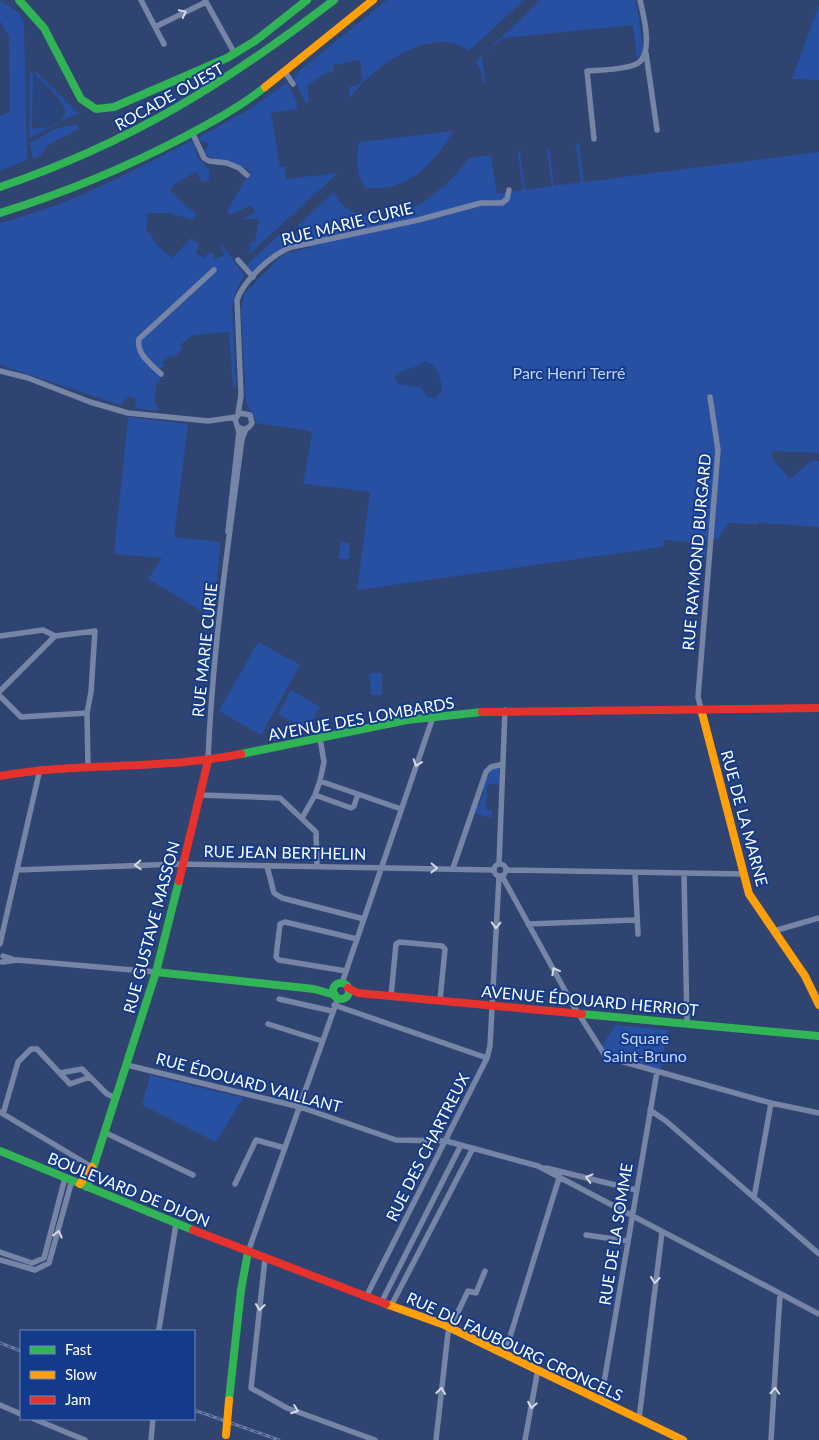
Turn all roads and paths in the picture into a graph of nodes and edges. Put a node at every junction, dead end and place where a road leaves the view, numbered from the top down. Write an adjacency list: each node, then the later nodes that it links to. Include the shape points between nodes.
1 (19, 0): 11 (street, via 44,28 78,96 96,109 114,107)
2 (141, 0): 8 (street)
3 (307, 0): 11 (street)
4 (334, 0): 18 (street, ROCADE OUEST, via 261,57 180,109 106,146)
5 (373, 0): 12 (street)
6 (640, 0): 10 (street)
7 (206, 1): 8 (street, one-way to 7); 11 (street)
8 (155, 27): 9 (street)
9 (164, 44)
10 (646, 53): 14 (street); 16 (street, via 642,61 634,65 587,71)
11 (235, 54)
12 (284, 72): 13 (street); 15 (street, via 250,99)
13 (293, 84)
14 (657, 130)
15 (192, 132): 17 (street, via 209,161 227,163); 20 (street, via 132,164 45,199)
16 (594, 140)
17 (247, 174)
18 (0, 187)
19 (509, 190): 23 (street, RUE MARIE CURIE, via 507,199 502,203 481,202 426,218 287,249)
20 (0, 213)
21 (238, 260): 23 (street)
22 (214, 270): 25 (street, via 139,339 142,354)
23 (253, 277): 26 (street, RUE MARIE CURIE, via 240,291 236,304)
24 (0, 371): 30 (street, via 128,413)
25 (161, 374)
26 (241, 394): 28 (street, RUE MARIE CURIE); 29 (street, RUE MARIE CURIE)
27 (710, 397): 35 (street, RUE RAYMOND BURGARD, via 718,450)
28 (248, 413): 29 (street); 32 (street, via 252,420)
29 (237, 415): 30 (street); 31 (street)
30 (208, 421): 31 (street)
31 (237, 427): 32 (street); 33 (street, RUE MARIE CURIE, via 228,516)
32 (246, 429): 33 (street, RUE MARIE CURIE)
33 (229, 541): 46 (street, RUE MARIE CURIE)
34 (702, 560): 35 (street)
35 (710, 561): 41 (street, RUE RAYMOND BURGARD, via 698,697)
36 (0, 636): 37 (street, via 43,630)
37 (55, 636): 38 (street); 43 (street, via 95,631)
38 (0, 691)
39 (0, 696): 43 (street, via 22,717)
40 (819, 708): 41 (street, AVENUE DES LOMBARDS)
41 (701, 709): 42 (street, AVENUE DES LOMBARDS); 68 (street, RUE DE LA MARNE)
42 (505, 710): 44 (street, AVENUE DES LOMBARDS); 47 (street)
43 (87, 713): 48 (street)
44 (433, 717): 45 (street, AVENUE DES LOMBARDS); 55 (street, one-way to 55)
45 (320, 738): 46 (street, AVENUE DES LOMBARDS); 51 (street, via 324,762)
46 (208, 762): 48 (street, AVENUE DES LOMBARDS); 53 (street, RUE GUSTAVE MASSON)
47 (503, 764): 58 (street); 62 (street, via 486,772)
48 (88, 766): 49 (street, AVENUE DES LOMBARDS)
49 (40, 769): 50 (street, AVENUE DES LOMBARDS); 63 (street)
50 (0, 776)
51 (320, 780): 52 (street); 54 (street)
52 (358, 794): 54 (street, via 351,808); 55 (street)
53 (200, 795): 56 (street, via 280,798); 57 (street, RUE GUSTAVE MASSON)
54 (315, 795): 56 (street)
55 (402, 809): 61 (street)
56 (302, 818): 60 (street, via 316,832)
57 (183, 864): 59 (street, RUE JEAN BERTHELIN); 63 (street, RUE JEAN BERTHELIN, one-way to 63); 80 (street, RUE GUSTAVE MASSON)
58 (499, 864): 64 (street); 65 (street)
59 (268, 866): 60 (street, RUE JEAN BERTHELIN); 70 (street, via 274,893 282,898)
60 (317, 866): 61 (street, RUE JEAN BERTHELIN)
61 (382, 867): 62 (street, RUE JEAN BERTHELIN, one-way to 62); 70 (street)
62 (453, 868): 64 (street, RUE JEAN BERTHELIN)
63 (17, 870): 77 (street)
64 (493, 870): 69 (street)
65 (506, 870): 66 (street); 69 (street)
66 (635, 873): 67 (street); 72 (street)
67 (684, 873): 68 (street); 91 (street)
68 (744, 874): 74 (street, RUE DE LA MARNE, via 749,894)
69 (500, 876): 73 (street); 88 (street, RUE DES CHARTREUX, one-way to 88)
70 (364, 918): 76 (street)
71 (819, 918): 74 (street)
72 (635, 920): 73 (street); 75 (street)
73 (528, 924): 90 (street, one-way to 73)
74 (774, 930): 89 (street, RUE DE LA MARNE)
75 (638, 934)
76 (357, 939): 79 (street); 79 (street, via 285,922 280,924 276,957 279,960)
77 (0, 944)
78 (1, 959): 80 (street)
79 (346, 971): 81 (street)
80 (156, 972): 82 (street); 96 (street, RUE GUSTAVE MASSON)
81 (342, 985): 82 (street); 83 (street, AVENUE ÉDOUARD HERRIOT); 87 (street); 87 (street, via 333,991)
82 (314, 989): 87 (street)
83 (358, 993): 84 (street, AVENUE ÉDOUARD HERRIOT); 87 (street, AVENUE ÉDOUARD HERRIOT)
84 (391, 996): 86 (street, AVENUE ÉDOUARD HERRIOT); 86 (street, via 396,944 400,942 442,946 445,949)
85 (279, 999): 87 (street)
86 (440, 1000): 88 (street, AVENUE ÉDOUARD HERRIOT)
87 (337, 1001): 94 (street); 95 (street)
88 (493, 1005): 90 (street, AVENUE ÉDOUARD HERRIOT); 95 (street, RUE DES CHARTREUX)
89 (819, 1005)
90 (579, 1013): 91 (street, AVENUE ÉDOUARD HERRIOT); 97 (street, via 606,1057)
91 (687, 1023): 93 (street, AVENUE ÉDOUARD HERRIOT)
92 (268, 1024): 94 (street)
93 (819, 1036)
94 (322, 1041): 102 (street)
95 (486, 1058): 107 (street, RUE DES CHARTREUX)
96 (127, 1065): 100 (street, RUE GUSTAVE MASSON); 102 (street, RUE ÉDOUARD VAILLANT)
97 (657, 1072): 101 (street); 103 (street, RUE DE LA SOMME)
98 (60, 1073): 99 (street, via 79,1068); 99 (street, via 70,1084); 104 (street, via 37,1048 31,1049 18,1062)
99 (90, 1077): 100 (street, via 107,1094)
100 (116, 1098): 106 (street, RUE GUSTAVE MASSON)
101 (771, 1103): 105 (street); 120 (street)
102 (300, 1106): 107 (street, RUE ÉDOUARD VAILLANT, via 396,1140); 109 (street)
103 (650, 1110): 119 (street, RUE DE LA SOMME); 120 (street)
104 (1, 1113): 113 (street)
105 (819, 1114)
106 (104, 1132): 113 (street, RUE GUSTAVE MASSON); 114 (street)
107 (446, 1141): 108 (street, RUE ÉDOUARD VAILLANT); 133 (street, RUE DES CHARTREUX)
108 (461, 1145): 110 (street, RUE ÉDOUARD VAILLANT); 134 (street)
109 (286, 1148): 117 (street, via 256,1140); 127 (street)
110 (473, 1148): 112 (street, RUE ÉDOUARD VAILLANT); 135 (street)
111 (0, 1151): 116 (street, BOULEVARD DE DIJON)
112 (538, 1166): 115 (street, RUE ÉDOUARD VAILLANT); 119 (street, RUE ÉDOUARD VAILLANT, one-way to 112)
113 (92, 1167): 118 (street, RUE GUSTAVE MASSON, via 93,1173)
114 (193, 1175)
115 (559, 1178): 121 (street, RUE ÉDOUARD VAILLANT); 139 (street)
116 (68, 1179): 118 (street, BOULEVARD DE DIJON); 126 (street, via 44,1258 28,1263); 130 (street, one-way to 116, via 35,1270 49,1263)
117 (235, 1184)
118 (84, 1185): 122 (street, BOULEVARD DE DIJON)
119 (636, 1190): 121 (street, RUE DE LA SOMME)
120 (754, 1198): 128 (street)
121 (632, 1217): 123 (street, RUE ÉDOUARD VAILLANT); 125 (street, RUE DE LA SOMME)
122 (176, 1224): 127 (street, BOULEVARD DE DIJON); 138 (street)
123 (662, 1232): 132 (street, RUE ÉDOUARD VAILLANT); 144 (street, one-way to 144)
124 (586, 1235): 125 (street)
125 (628, 1241): 141 (street, RUE DE LA SOMME)
126 (0, 1252)
127 (248, 1252): 129 (street, RUE DU FAUBOURG CRONCELS); 147 (street, bridge)
128 (819, 1254)
129 (265, 1259): 133 (street, RUE DU FAUBOURG CRONCELS); 150 (street, one-way to 150, via 251,1388 287,1408)
130 (0, 1260)
131 (485, 1271): 137 (street, via 476,1293 468,1291)
132 (780, 1294): 136 (street, RUE ÉDOUARD VAILLANT); 154 (street, one-way to 132)
133 (367, 1295): 134 (street, RUE DU FAUBOURG CRONCELS)
134 (382, 1301): 135 (street, RUE DU FAUBOURG CRONCELS)
135 (392, 1304): 137 (street, RUE DU FAUBOURG CRONCELS)
136 (819, 1314)
137 (449, 1327): 139 (street, RUE DU FAUBOURG CRONCELS); 151 (street, one-way to 137)
138 (159, 1329)
139 (505, 1353): 140 (street, RUE DU FAUBOURG CRONCELS)
140 (538, 1369): 141 (street, RUE DU FAUBOURG CRONCELS); 152 (street, one-way to 152)
141 (601, 1400): 144 (street, RUE DU FAUBOURG CRONCELS)
142 (0, 1405): 143 (street)
143 (20, 1414)
144 (639, 1419): 153 (street, RUE DU FAUBOURG CRONCELS)
145 (36, 1420): 148 (street)
146 (153, 1420): 149 (street)
147 (226, 1438)
148 (85, 1440)
149 (151, 1440)
150 (375, 1440)
151 (436, 1440)
152 (526, 1440)
153 (683, 1440)
154 (771, 1440)

